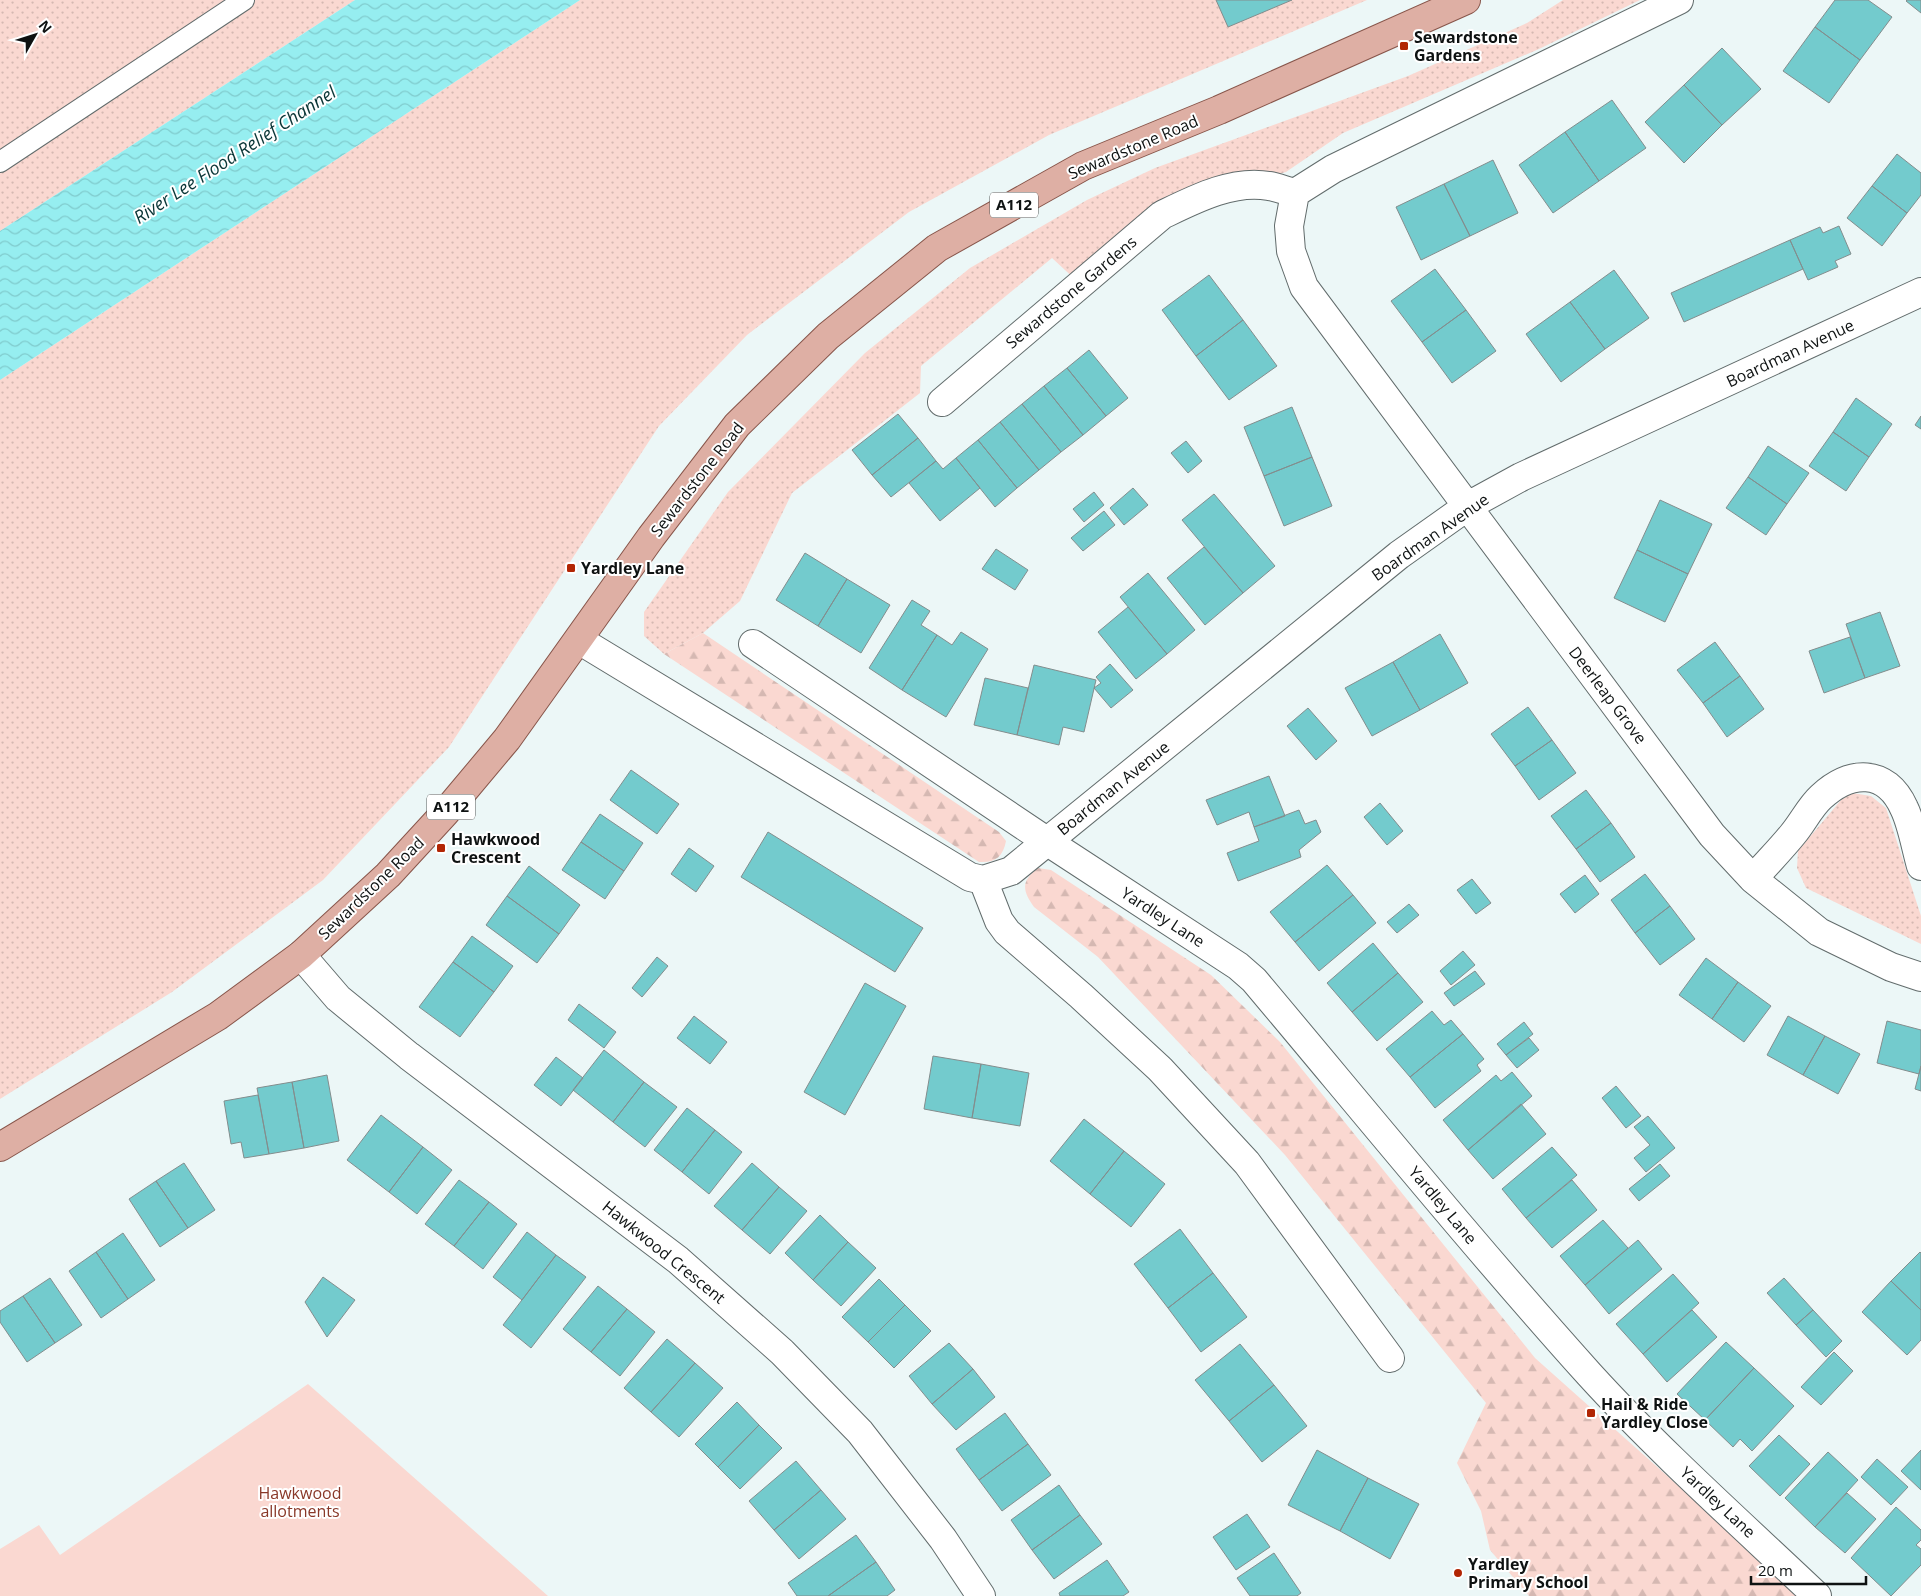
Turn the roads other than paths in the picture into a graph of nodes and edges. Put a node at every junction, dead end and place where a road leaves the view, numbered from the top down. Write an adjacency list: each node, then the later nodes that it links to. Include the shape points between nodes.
1 (244, 0): 4 (lane)
2 (1466, 0): 9 (main road, Sewardstone Road / A112, via 1219,110 1083,166 936,248 828,336 737,426 651,537)
3 (1679, 0): 5 (street, via 1333,169)
4 (0, 162)
5 (1295, 193): 7 (street, Sewardstone Gardens, via 1267,185 1232,186 1196,198 1162,215); 8 (street, via 1288,226 1291,250 1304,287)
6 (1921, 292): 8 (street, Boardman Avenue, via 1520,477)
7 (942, 402)
8 (1468, 506): 11 (street, Boardman Avenue, via 1399,555); 13 (street, Deerleap Grove, via 1712,835)
9 (579, 640): 14 (street, via 970,876); 15 (main road, Sewardstone Road / A112, via 507,739 445,813 388,875)
10 (753, 644): 11 (street, Yardley Lane)
11 (1048, 842): 14 (street, via 1011,872); 20 (street, Yardley Lane, via 1238,966 1254,980 1589,1374 1642,1430)
12 (1921, 866): 13 (street, via 1904,808 1890,788 1875,777 1858,777 1837,783 1819,798 1793,834)
13 (1752, 879): 16 (street, Deerleap Grove, via 1819,932)
14 (982, 880): 18 (street, via 1006,932 1160,1068 1247,1163)
15 (301, 955): 17 (main road, Sewardstone Road / A112, via 218,1016); 19 (street, Hawkwood Crescent, via 338,998 409,1056 678,1260 782,1352 860,1432 943,1539)
16 (1921, 978)
17 (0, 1147)
18 (1390, 1358)
19 (981, 1596)
20 (1817, 1596)

